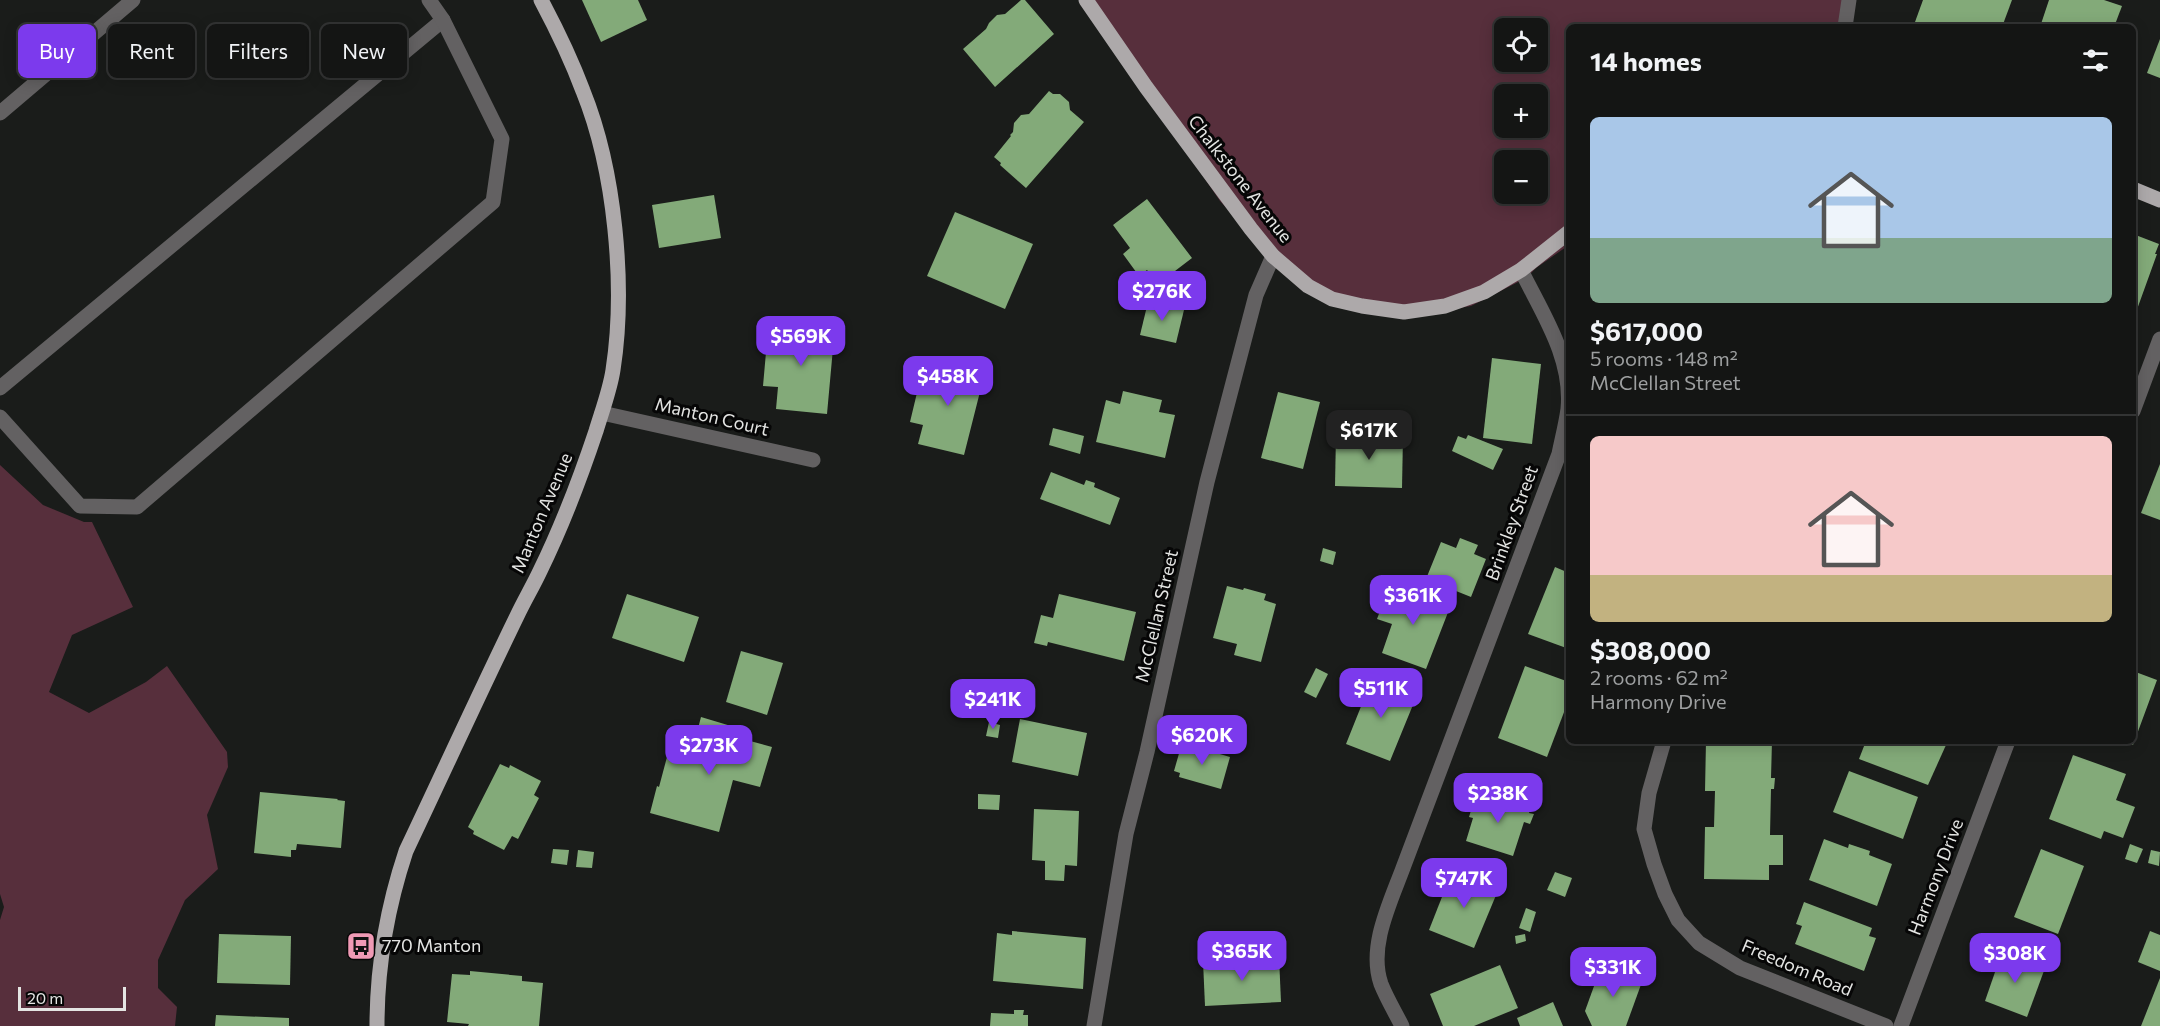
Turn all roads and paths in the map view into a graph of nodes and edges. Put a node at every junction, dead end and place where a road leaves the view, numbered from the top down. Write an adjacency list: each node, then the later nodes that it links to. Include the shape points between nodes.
1 (133, 0): 8 (street)
2 (429, 0): 6 (street)
3 (541, 0): 18 (main road, Manton Avenue, via 584,93 601,150 613,214 618,321 613,372)
4 (1086, 0): 12 (main road, Chalkstone Avenue)
5 (1849, 0): 7 (street)
6 (443, 20): 16 (street); 19 (street, via 502,139 493,202 137,507 80,506)
7 (1845, 24)
8 (0, 114)
9 (2136, 190): 10 (main road)
10 (2160, 200)
11 (1566, 234): 13 (main road, Chalkstone Avenue)
12 (1273, 256): 13 (main road, Chalkstone Avenue, via 1308,286 1332,299 1404,312 1445,306 1484,292); 25 (street, McClellan Street, via 1256,295 1207,482 1126,834)
13 (1521, 270): 15 (street, Brinkley Street, via 1560,348)
14 (2160, 339): 17 (street)
15 (1566, 379)
16 (0, 388)
17 (2136, 403)
18 (602, 413): 21 (street, Manton Court); 24 (main road, Manton Avenue, via 570,505 541,571 406,851 387,917 377,988)
19 (0, 417)
20 (1566, 417): 26 (street, Brinkley Street, via 1558,454 1380,934 1381,984)
21 (813, 459)
22 (1663, 744): 27 (street, Freedom Road, via 1649,793 1644,829 1665,894 1678,920 1699,943 1740,968)
23 (2007, 744): 28 (street, Harmony Drive)
24 (377, 1026)
25 (1094, 1026)
26 (1402, 1026)
27 (1886, 1026)
28 (1901, 1026)

